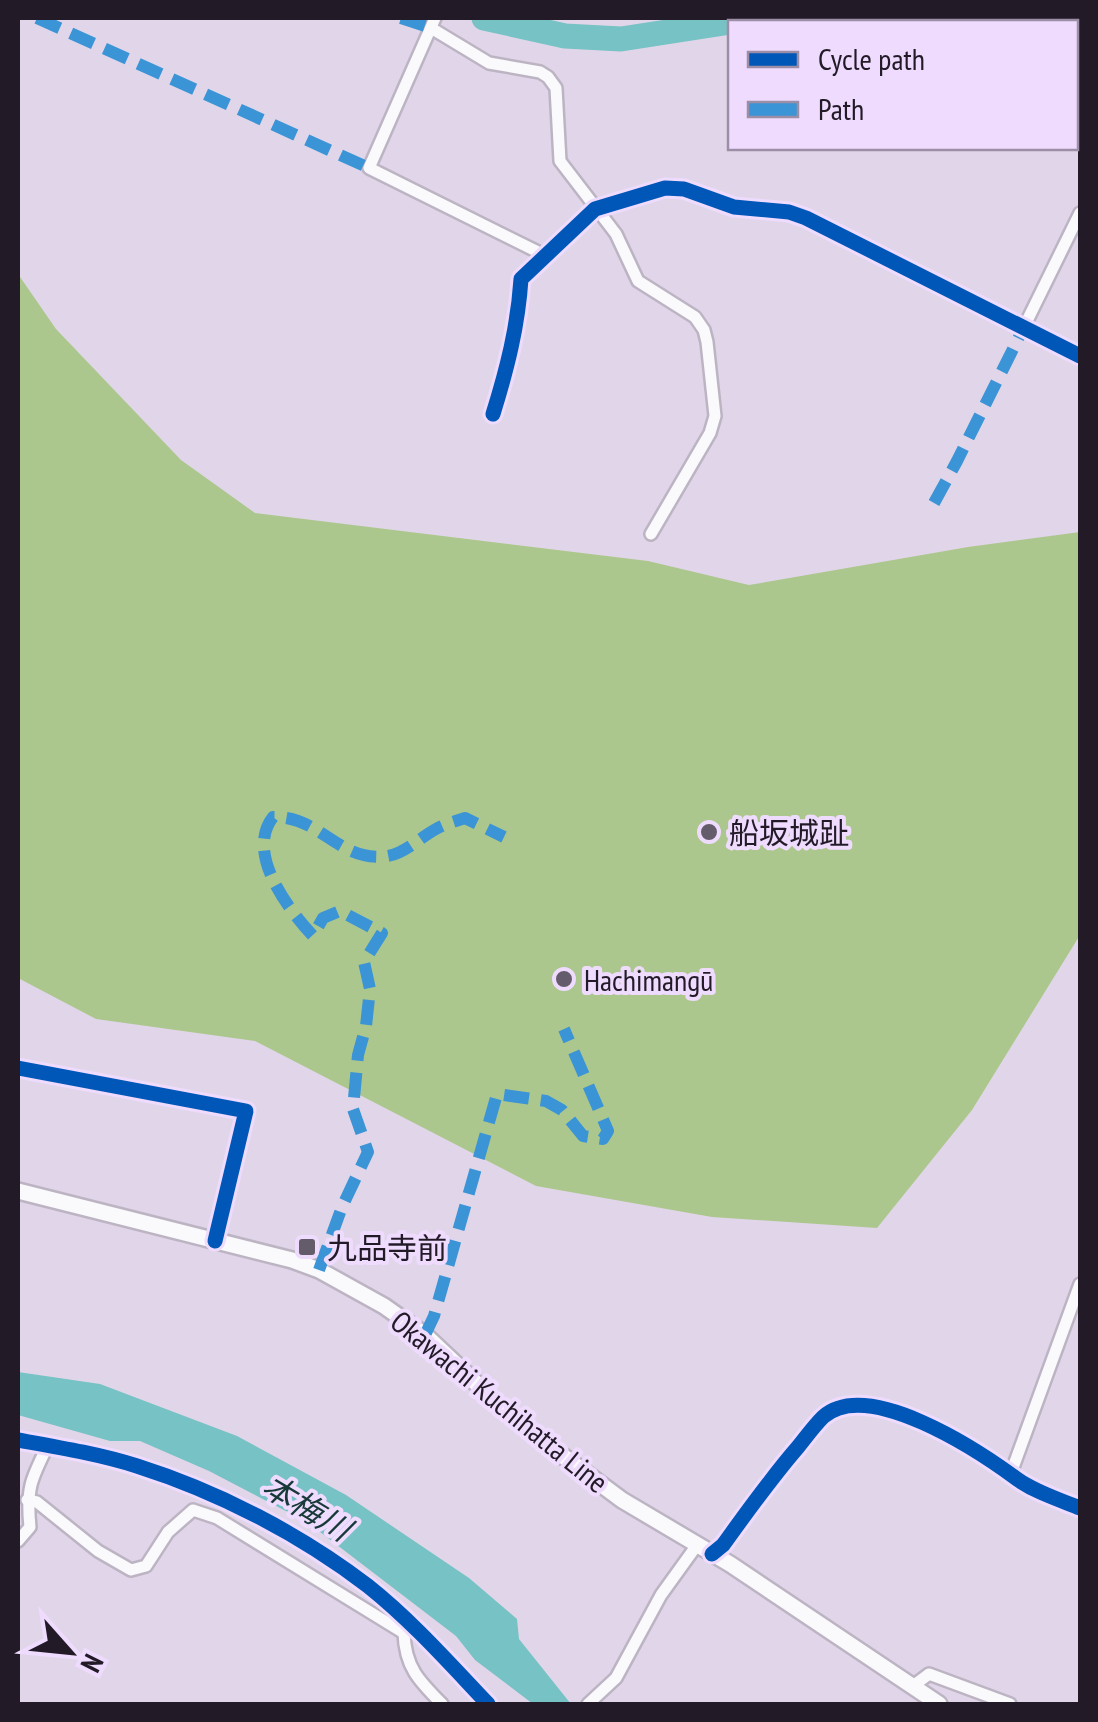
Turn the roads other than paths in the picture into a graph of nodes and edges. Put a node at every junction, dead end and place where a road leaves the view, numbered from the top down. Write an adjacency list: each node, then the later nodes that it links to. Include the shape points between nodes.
1 (433, 22): 2 (street, via 488,63 548,78 556,88 560,161); 4 (street, via 369,168)
2 (596, 209): 4 (street); 5 (street, via 684,188 734,207 789,212); 8 (street, via 638,281 694,317 707,342 715,416)
3 (1080, 214): 5 (street)
4 (544, 255): 7 (street, via 520,279 508,367)
5 (1024, 327): 6 (street)
6 (1080, 356)
7 (493, 414)
8 (651, 534)
9 (18, 1068): 11 (street, via 246,1111)
10 (18, 1191): 11 (main road, Okawachi Kuchihatta Line)
11 (216, 1241): 19 (main road, Okawachi Kuchihatta Line, via 319,1270 384,1306 544,1442)
12 (1080, 1284): 15 (street)
13 (18, 1440): 14 (street)
14 (48, 1445): 16 (street); 21 (street, via 134,1465 255,1516 369,1588)
15 (1011, 1473): 17 (street); 20 (street, via 974,1448 884,1408 839,1407 824,1416)
16 (27, 1500): 18 (street, via 30,1527); 21 (street, via 131,1570 146,1566 168,1532 193,1510 217,1518)
17 (1080, 1508)
18 (18, 1541)
19 (697, 1544): 20 (main road, Okawachi Kuchihatta Line); 25 (street, via 610,1685)
20 (712, 1554): 22 (main road, Okawachi Kuchihatta Line)
21 (409, 1631): 23 (street, via 404,1656); 24 (street)
22 (913, 1686): 26 (main road, Okawachi Kuchihatta Line); 27 (street, via 929,1674)
23 (442, 1704)
24 (488, 1704)
25 (588, 1704)
26 (940, 1704)
27 (1010, 1704)

